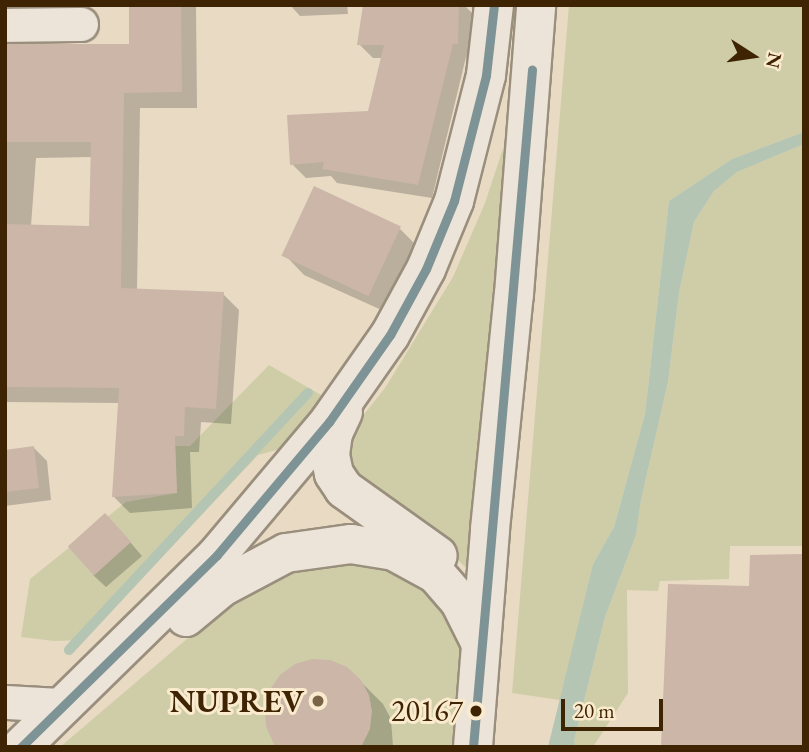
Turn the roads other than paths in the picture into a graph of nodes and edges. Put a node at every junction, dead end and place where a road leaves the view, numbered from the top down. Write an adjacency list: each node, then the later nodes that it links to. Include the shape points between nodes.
1 (494, 5): 5 (main road, via 486,75 454,201 426,269 390,335)
2 (536, 5): 6 (main road, via 514,294)
3 (81, 24): 4 (street)
4 (5, 25)
5 (357, 381): 6 (main road, via 333,433 330,456 334,474 344,489 449,565); 8 (main road, via 329,422 217,555)
6 (481, 625): 8 (main road, via 436,574 419,562 374,547 323,545 286,553 222,587 148,649); 10 (main road); 11 (main road, via 493,638)
7 (5, 702): 8 (street)
8 (61, 705): 9 (main road)
9 (21, 747)
10 (473, 747)
11 (497, 747)

